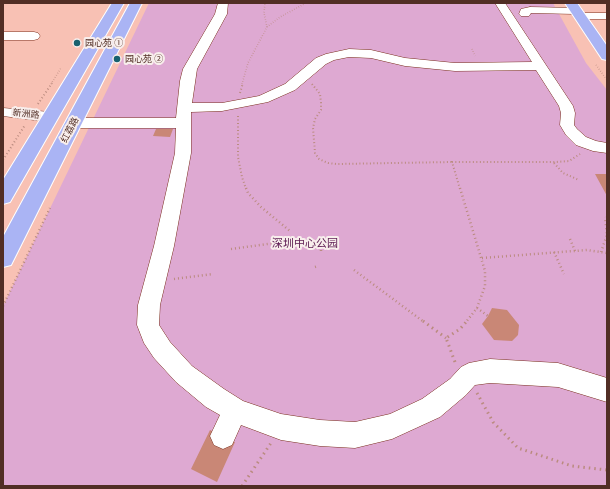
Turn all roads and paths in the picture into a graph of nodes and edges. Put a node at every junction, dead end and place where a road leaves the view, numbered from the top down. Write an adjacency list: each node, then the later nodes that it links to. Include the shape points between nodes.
1 (118, 3): 18 (main road)
2 (136, 3): 19 (main road, 红荔路)
3 (223, 3): 17 (lane, via 221,14 190,69)
4 (306, 3): 9 (path)
5 (500, 3): 15 (lane)
6 (579, 10): 7 (lane, via 530,10 525,11); 8 (lane); 12 (main road); 13 (main road)
7 (525, 14)
8 (607, 16)
9 (267, 27)
10 (3, 36): 11 (lane)
11 (34, 36)
12 (607, 40)
13 (607, 56)
14 (314, 65): 15 (lane, via 330,57 360,53 405,62 448,66); 17 (lane, via 290,86 262,99); 22 (path, via 318,68 310,77 320,94 321,103 321,110 313,128 314,153 319,159 336,164)
15 (539, 66): 20 (lane, via 566,106 567,125 571,132 580,141)
16 (3, 112): 18 (lane, 新洲路)
17 (184, 115): 19 (lane); 40 (lane, via 183,153)
18 (50, 117): 25 (main road)
19 (74, 123): 36 (main road, 红荔路)
20 (607, 148)
21 (581, 153): 23 (path, via 569,160)
22 (452, 162): 23 (path); 33 (path, via 482,258)
23 (553, 162): 24 (path, via 563,173)
24 (579, 180)
25 (3, 197)
26 (261, 207): 28 (path)
27 (605, 217): 34 (path, via 607,235)
28 (290, 231)
29 (570, 239): 32 (path)
30 (275, 244): 31 (path)
31 (231, 249)
32 (576, 251): 33 (path); 34 (path)
33 (554, 252): 39 (path)
34 (601, 252): 35 (path)
35 (607, 254)
36 (3, 258)
37 (354, 270): 43 (path)
38 (213, 274): 40 (path)
39 (564, 274)
40 (155, 281): 45 (lane, via 149,305 148,324 152,336 184,374)
41 (477, 308): 42 (path)
42 (488, 316)
43 (446, 338)
44 (607, 390): 46 (lane, via 558,375 490,371 469,375 431,408 392,426 355,435)
45 (235, 410): 46 (lane); 47 (lane)
46 (281, 427): 48 (path)
47 (223, 436)
48 (242, 486)

